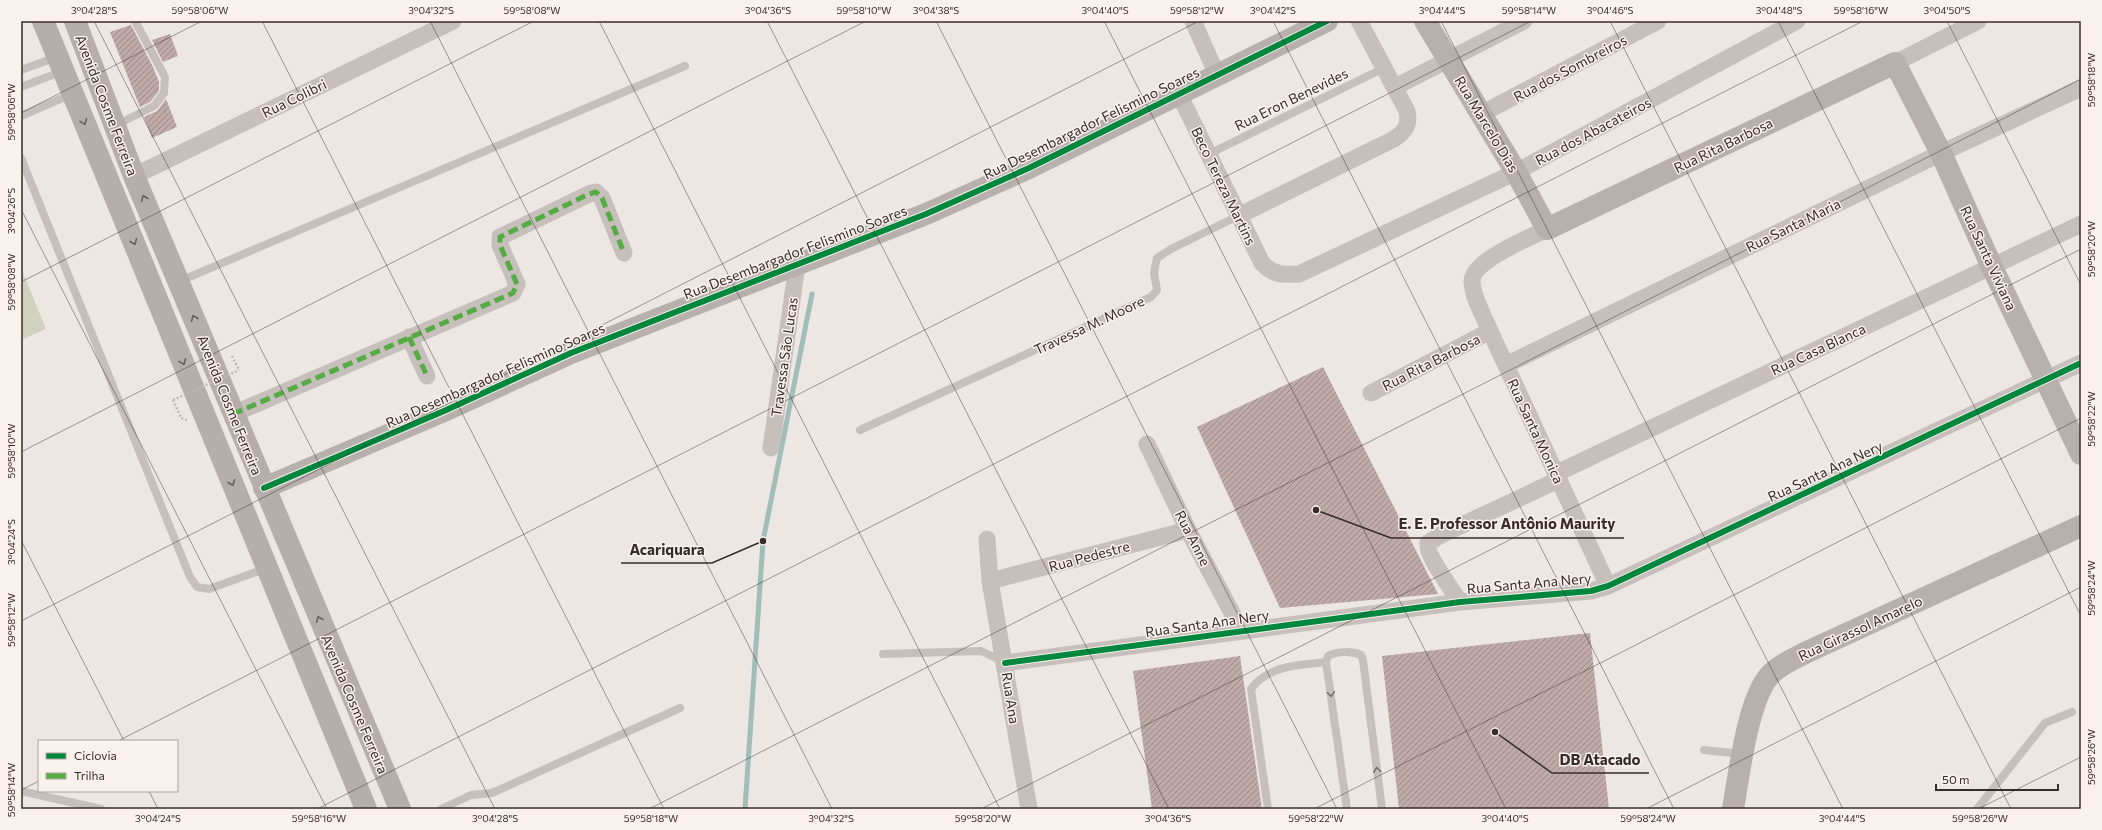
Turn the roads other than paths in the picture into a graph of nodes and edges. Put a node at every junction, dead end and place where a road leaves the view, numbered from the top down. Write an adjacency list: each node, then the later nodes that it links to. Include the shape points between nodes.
1 (43, 21): 15 (main road, Avenida Cosme Ferreira)
2 (74, 21): 27 (main road, Avenida Cosme Ferreira)
3 (135, 21): 27 (lane, via 164,77 164,93 154,106)
4 (453, 21): 32 (street, Rua Colibri)
5 (1192, 21): 19 (street)
6 (1327, 21): 19 (street, Rua Desembargador Felismino Soares)
7 (1359, 21): 17 (street)
8 (1425, 21): 13 (street, Rua Marcelo Dias)
9 (1524, 21): 13 (street)
10 (1658, 21): 25 (street, Rua dos Sombreiros)
11 (1798, 21): 31 (street, Rua dos Abacateiros)
12 (1978, 21): 14 (street, Rua Rita Barbosa)
13 (1448, 60): 21 (street); 25 (street, Rua Marcelo Dias)
14 (1895, 63): 28 (street, Rua Santa Viviana); 35 (street, Rua Rita Barbosa)
15 (60, 64): 18 (lane); 20 (lane); 23 (main road, Avenida Cosme Ferreira)
16 (686, 66): 41 (lane)
17 (1384, 68): 21 (street); 29 (lane, Rua Eron Benevides)
18 (21, 70)
19 (1217, 75): 24 (street, Rua Desembargador Felismino Soares)
20 (21, 87)
21 (1395, 88): 33 (street, Travessa M. Moore, via 1409,119 1404,132)
22 (2081, 88): 28 (street, Rua Santa Maria)
23 (73, 94): 26 (lane); 59 (main road, Avenida Cosme Ferreira, one-way to 59)
24 (1179, 94): 29 (street, Beco Tereza Martins); 37 (street, Rua Desembargador Felismino Soares, via 1029,168 926,214)
25 (1481, 114): 31 (street, Rua Marcelo Dias)
26 (21, 116)
27 (115, 125): 32 (main road, Avenida Cosme Ferreira)
28 (1941, 153): 38 (street, Rua Santa Viviana); 45 (street, Rua Santa Maria)
29 (1209, 154): 33 (street, Beco Tereza Martins)
30 (21, 158): 59 (lane, via 190,577 197,587 209,589)
31 (1516, 172): 35 (street, Rua Marcelo Dias); 39 (street, Rua dos Abacateiros, via 1316,267 1299,274)
32 (134, 176): 41 (main road, Avenida Cosme Ferreira, one-way to 32)
33 (1238, 216): 39 (street, Beco Tereza Martins, via 1262,263); 50 (lane, Travessa M. Moore, via 1157,258 1154,273 1157,290 1151,296)
34 (2081, 224): 38 (street, Rua Casa Blanca)
35 (1547, 229): 40 (street, Rua Rita Barbosa, via 1488,260)
36 (624, 253): 43 (street, via 602,198 596,192 589,194 500,236 500,245 517,284 513,293)
37 (797, 265): 52 (street, Travessa São Lucas); 55 (street, Rua Desembargador Felismino Soares, via 571,353)
38 (1992, 267): 47 (street, Rua Santa Viviana); 54 (street, Rua Casa Blanca)
39 (1275, 273)
40 (1473, 275): 42 (street, Rua Santa Monica, via 1474,294)
41 (179, 282): 49 (main road, Avenida Cosme Ferreira, one-way to 41)
42 (1490, 331): 45 (street, Rua Santa Monica); 48 (street, Rua Rita Barbosa)
43 (409, 337): 46 (street); 49 (street)
44 (2081, 363): 47 (street, Rua Santa Ana Nery)
45 (1506, 365): 54 (street, Rua Santa Monica)
46 (427, 376)
47 (2047, 380): 53 (street, Rua Santa Viviana); 61 (street, Rua Santa Ana Nery)
48 (1371, 393)
49 (233, 414): 55 (main road, Avenida Cosme Ferreira)
50 (860, 430)
51 (1147, 444): 57 (street, Rua Anne)
52 (771, 448)
53 (2081, 454)
54 (1557, 477): 61 (street, Rua Santa Monica); 62 (street, Rua Casa Blanca, via 1428,543 1427,548 1431,556)
55 (264, 488): 74 (main road, Avenida Cosme Ferreira, one-way to 55)
56 (2081, 526): 70 (street, Rua Girassol Amarelo, via 1787,662 1772,672 1760,688)
57 (1188, 530): 60 (street, Rua Pedestre); 63 (street, Rua Anne)
58 (988, 538): 60 (street, Rua Ana)
59 (267, 568): 73 (main road, Avenida Cosme Ferreira)
60 (990, 581): 65 (street, Rua Ana)
61 (1608, 586): 62 (street, Rua Santa Ana Nery, via 1591,591)
62 (1460, 602): 63 (street, Rua Santa Ana Nery)
63 (1241, 630): 65 (street, Rua Santa Ana Nery)
64 (883, 654): 65 (lane, via 981,651)
65 (1005, 662): 76 (street, Rua Ana)
66 (1326, 662): 77 (lane, via 1290,666 1274,671 1259,678 1251,690); 78 (lane, one-way to 78); 79 (lane, one-way to 66, via 1361,654 1333,653 1328,656)
67 (680, 708): 75 (lane, via 492,792 471,795)
68 (2072, 712): 81 (lane, via 2045,723)
69 (1704, 750): 70 (lane)
70 (1743, 754): 80 (street, Rua Girassol Amarelo)
71 (21, 791): 72 (lane)
72 (101, 809)
73 (366, 809)
74 (400, 809)
75 (441, 809)
76 (1029, 809)
77 (1268, 809)
78 (1347, 809)
79 (1382, 809)
80 (1733, 809)
81 (1977, 809)

